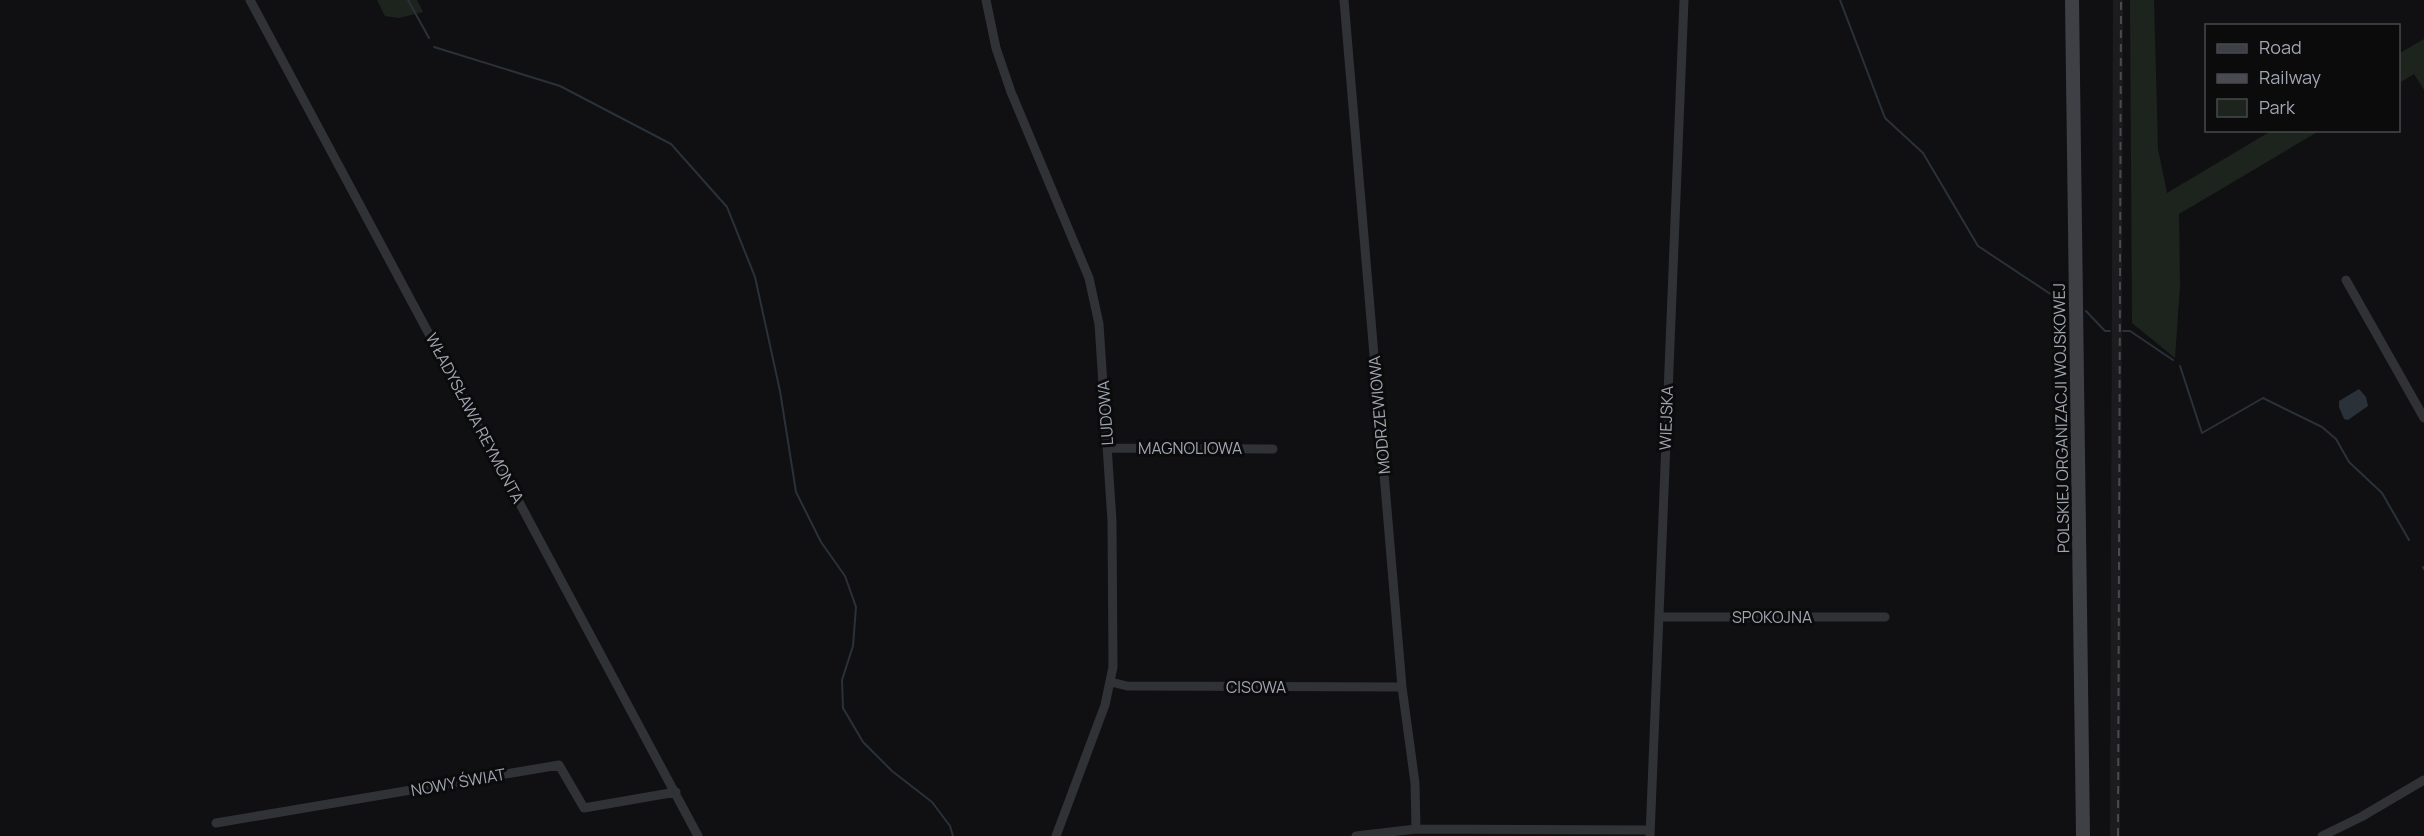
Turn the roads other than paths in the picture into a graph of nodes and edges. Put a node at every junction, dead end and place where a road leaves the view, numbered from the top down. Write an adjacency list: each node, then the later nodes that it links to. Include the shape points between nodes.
1 (250, 0): 15 (street, WŁADYSŁAWA REYMONTA)
2 (986, 0): 8 (street, LUDOWA, via 1011,92 1095,300)
3 (1344, 0): 13 (street, MODRZEWIOWA)
4 (1684, 0): 10 (street, WIEJSKA)
5 (2072, 0): 22 (main road, POLSKIEJ ORGANIZACJI WOJSKOWEJ)
6 (2346, 280): 7 (street)
7 (2424, 418)
8 (1108, 448): 9 (street, MAGNOLIOWA); 12 (street, LUDOWA, via 1114,632)
9 (1272, 449)
10 (1659, 617): 11 (street, SPOKOJNA); 18 (street, WIEJSKA)
11 (1885, 617)
12 (1111, 682): 13 (street, CISOWA, via 1127,686); 20 (street, LUDOWA)
13 (1402, 687): 17 (street, MODRZEWIOWA, via 1415,783)
14 (2424, 780): 23 (street)
15 (676, 792): 16 (street, NOWY ŚWIAT, via 584,808 559,765); 19 (street, WŁADYSŁAWA REYMONTA)
16 (216, 823)
17 (1416, 829): 18 (street); 21 (street)
18 (1649, 833)
19 (699, 836)
20 (1056, 836)
21 (1356, 836)
22 (2083, 836)
23 (2322, 836)

